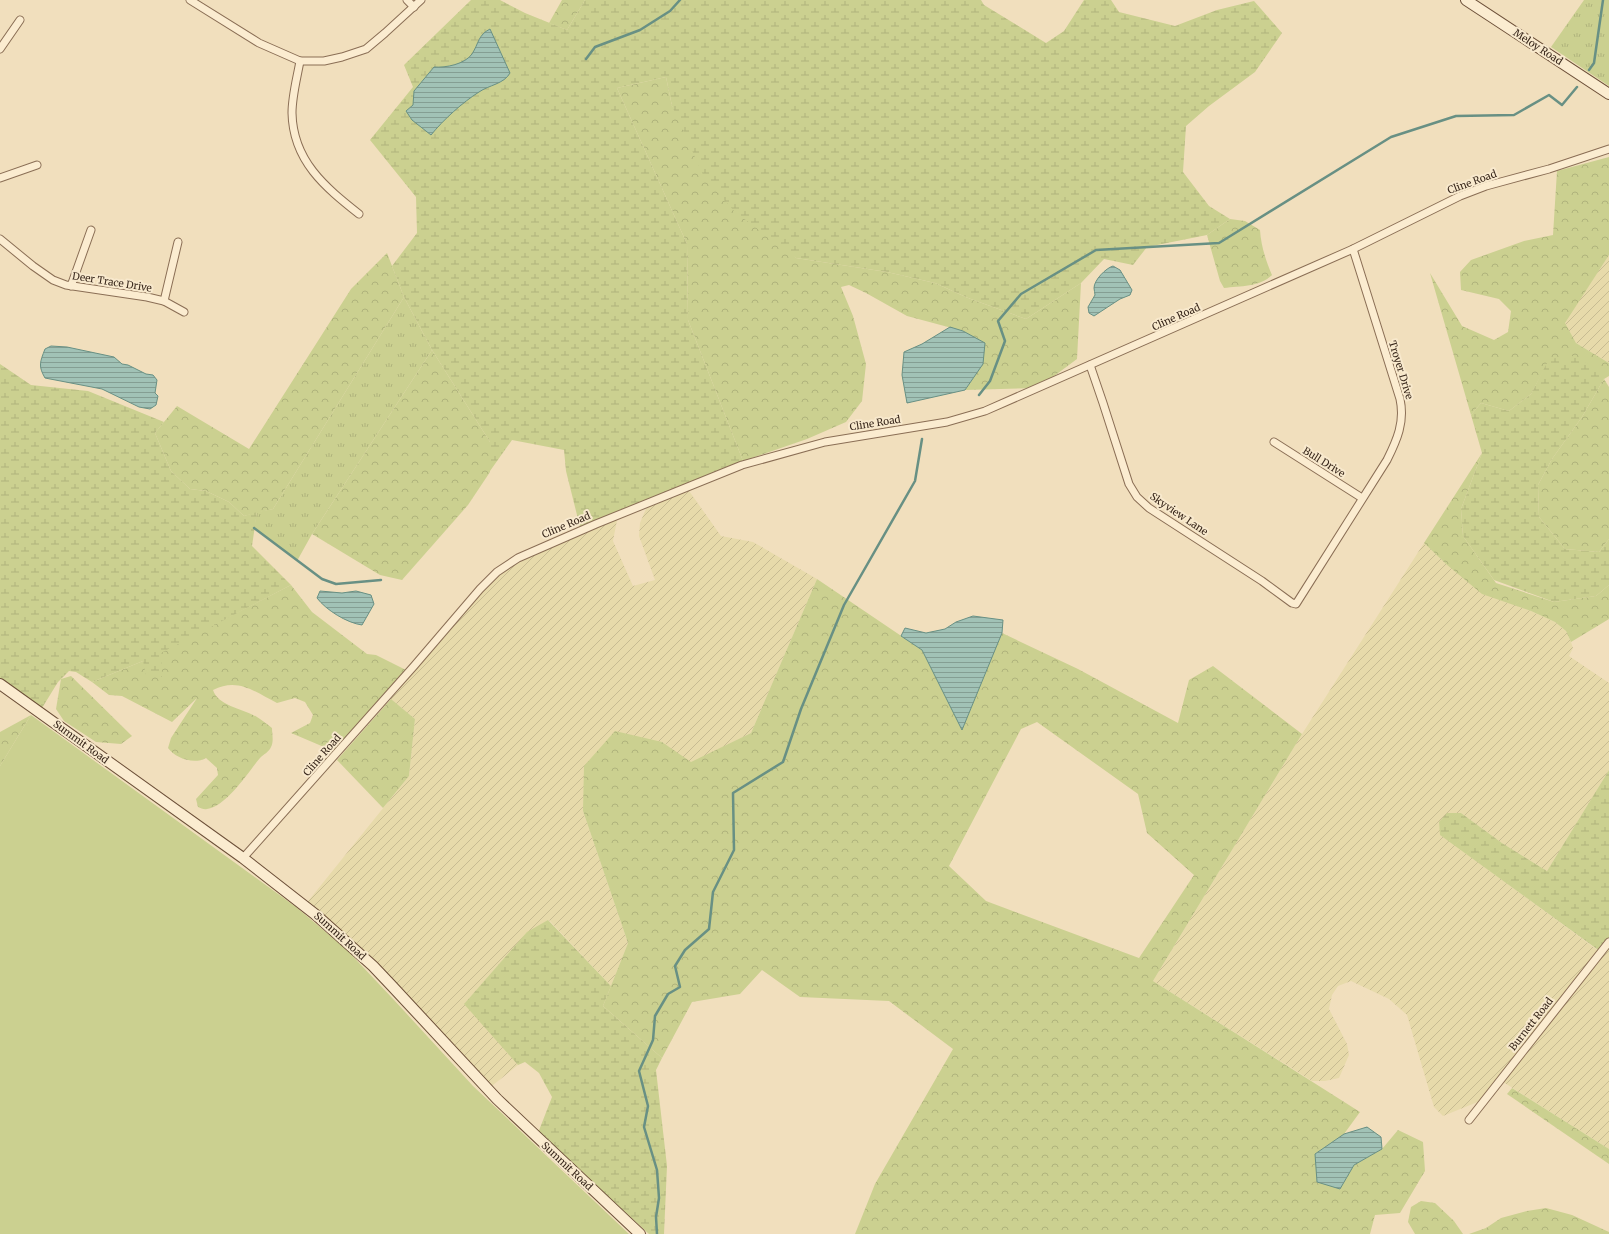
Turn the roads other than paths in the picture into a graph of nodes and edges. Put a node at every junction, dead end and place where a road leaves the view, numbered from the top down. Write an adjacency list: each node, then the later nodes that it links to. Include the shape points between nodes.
1 (190, 0): 8 (street, via 259,43)
2 (408, 0): 5 (street)
3 (421, 0): 5 (street)
4 (1466, 0): 9 (street, Meloy Road)
5 (414, 7): 8 (street, via 366,48 324,61)
6 (20, 20): 7 (street)
7 (0, 49)
8 (300, 61): 13 (street, via 292,114 297,140 305,161 320,182)
9 (1609, 94)
10 (1609, 149): 17 (street, Cline Road, via 1460,196)
11 (37, 166): 12 (street)
12 (0, 178)
13 (359, 214)
14 (91, 230): 18 (street)
15 (0, 239): 18 (street, Deer Trace Drive, via 53,280)
16 (178, 242): 19 (street)
17 (1352, 249): 21 (street, Cline Road); 23 (street, Troyer Drive, via 1402,407 1401,425 1395,445)
18 (70, 286): 19 (street, Deer Trace Drive)
19 (164, 301): 20 (street, Deer Trace Drive)
20 (184, 312)
21 (1090, 365): 24 (street, Skyview Lane, via 1125,476 1142,502 1292,603 1296,604 1299,601); 26 (street, Cline Road, via 979,414 947,422 825,442 742,465 518,558 497,572 480,588 419,661)
22 (1274, 442): 23 (street, Bull Drive)
23 (1362, 498): 24 (street, Troyer Drive)
24 (1315, 572)
25 (0, 684): 26 (street, Summit Road)
26 (243, 858): 29 (street, Summit Road, via 316,915 373,966 496,1099)
27 (1609, 942): 28 (street, Burnett Road)
28 (1469, 1120)
29 (640, 1234)

